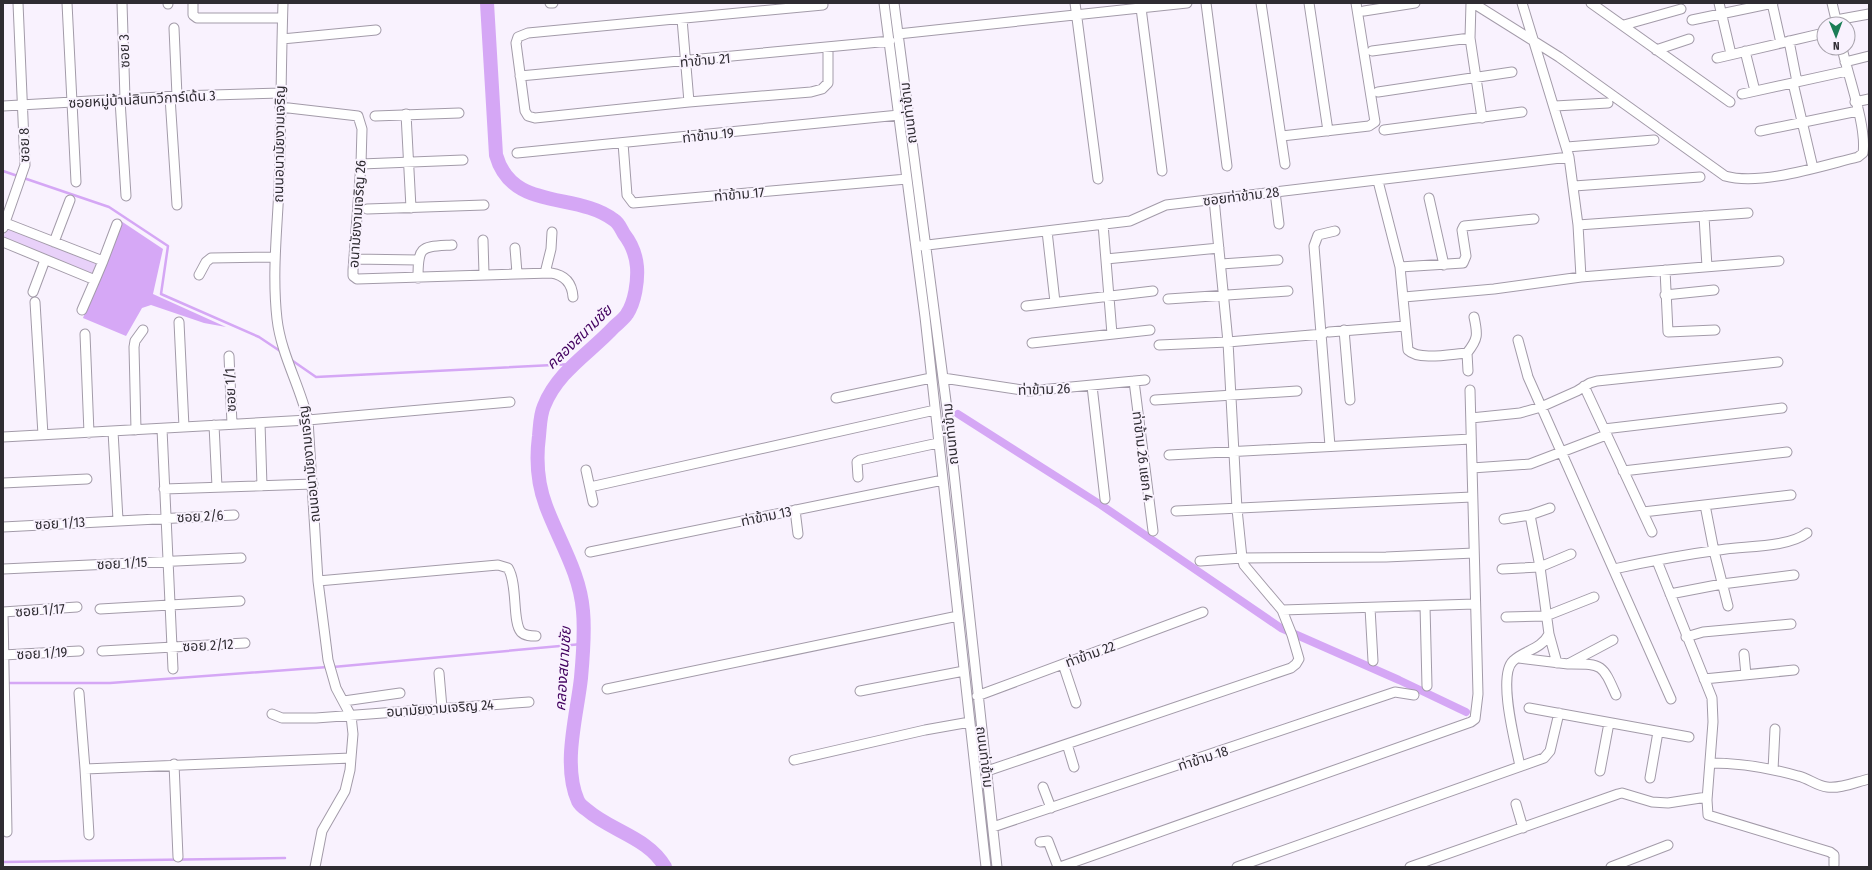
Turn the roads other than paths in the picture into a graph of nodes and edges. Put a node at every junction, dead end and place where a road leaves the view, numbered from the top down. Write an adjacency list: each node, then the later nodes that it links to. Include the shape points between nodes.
1 (18, 3): 72 (street, ซอย 8)
2 (67, 3): 67 (street)
3 (122, 3): 66 (street, ซอย 3)
4 (193, 3): 32 (street, via 193,16 197,18)
5 (283, 3): 32 (street, ถนนอนามัยงามเจริญ)
6 (550, 3): 7 (street)
7 (553, 3)
8 (884, 3): 44 (street, ถนนท่าข้าม)
9 (894, 3): 38 (street, ถนนท่าข้าม)
10 (1075, 3): 29 (street)
11 (1187, 3): 24 (street)
12 (1206, 3): 97 (street)
13 (1261, 3): 86 (street)
14 (1309, 3): 84 (street)
15 (1356, 3): 84 (street, via 1376,122)
16 (1414, 3): 26 (street)
17 (1472, 3): 40 (street); 43 (street)
18 (1522, 3): 43 (street)
19 (1591, 3): 35 (street)
20 (1720, 3): 27 (street)
21 (1772, 3): 27 (street); 45 (street)
22 (1832, 3): 30 (street)
23 (823, 5): 33 (street)
24 (1141, 8): 29 (street); 99 (street)
25 (1681, 9): 35 (street)
26 (1364, 11)
27 (1722, 14): 34 (street); 50 (street)
28 (1869, 14): 31 (street)
29 (1077, 15): 38 (street); 102 (street)
30 (1835, 16)
31 (1856, 17)
32 (282, 18): 41 (street, ถนนอนามัยงามเจริญ)
33 (682, 20): 54 (street); 57 (street, via 523,34 518,37 516,43)
34 (1692, 20)
35 (1624, 25): 47 (street)
36 (174, 28): 64 (street)
37 (376, 30): 41 (street)
38 (898, 34): 130 (street, ถนนท่าข้าม)
39 (1816, 35): 45 (street)
40 (1470, 38): 48 (street); 58 (street)
41 (282, 39): 62 (street, ถนนอนามัยงามเจริญ)
42 (1689, 39): 47 (street)
43 (1535, 41): 73 (street); 98 (street, via 1724,176 1747,179)
44 (890, 42): 46 (street, ท่าข้าม 21); 79 (street, ถนนท่าข้าม)
45 (1785, 42): 49 (street); 59 (street)
46 (828, 49): 54 (street, ท่าข้าม 21); 68 (street, via 828,83 822,89)
47 (1656, 50): 69 (street)
48 (1372, 51)
49 (1745, 51): 50 (street); 60 (street)
50 (1731, 54): 53 (street)
51 (1844, 56): 55 (street)
52 (1869, 56): 55 (street)
53 (1717, 58)
54 (686, 61): 57 (street, ท่าข้าม 21); 68 (street)
55 (1846, 66): 59 (street); 74 (street)
56 (1512, 72): 58 (street)
57 (520, 76): 68 (street, via 525,111 528,116 534,118)
58 (1476, 78): 61 (street); 81 (street)
59 (1795, 82): 60 (street); 82 (street)
60 (1755, 91): 63 (street)
61 (1378, 92)
62 (281, 93): 64 (street, ซอยหมู่บ้าน่สินทวีการ์เด้น 3); 75 (street, ถนนอนามัยงามเจริญ)
63 (1742, 94)
64 (174, 96): 66 (street, ซอยหมู่บ้าน่สินทวีการ์เด้น 3); 111 (street)
65 (1869, 99): 74 (street)
66 (123, 100): 67 (street, ซอยหมู่บ้าน่สินทวีการ์เด้น 3); 107 (street, ซอย 3)
67 (72, 102): 72 (street, ซอยหมู่บ้าน่สินทวีการ์เด้น 3); 104 (street)
68 (689, 102)
69 (1730, 102)
70 (1608, 103): 73 (street)
71 (3, 106): 72 (street, ซอยหมู่บ้าน่สินทวีการ์เด้น 3)
72 (23, 106): 118 (street, ซอย 8, via 24,169)
73 (1555, 106): 90 (street)
74 (1857, 106): 82 (street); 89 (street)
75 (280, 107): 95 (street, อนามัยงามเจริญ 26, via 358,116 362,129); 133 (street, ถนนอนามัยงามเจริญ)
76 (1522, 112): 81 (street)
77 (459, 113): 78 (street)
78 (406, 114): 80 (street); 94 (street)
79 (899, 115): 88 (street, ท่าข้าม 19); 101 (street, ถนนท่าข้าม)
80 (374, 116)
81 (1482, 118): 83 (street)
82 (1802, 122): 85 (street); 98 (street)
83 (1384, 130)
84 (1328, 131): 86 (street)
85 (1760, 131)
86 (1282, 136): 96 (street)
87 (1654, 140): 90 (street)
88 (623, 143): 91 (street, ท่าข้าม 19); 101 (street, ท่าข้าม 17, via 627,195 633,203)
89 (1867, 144): 98 (street, via 1858,157)
90 (1567, 146): 92 (street)
91 (517, 153)
92 (1569, 157): 103 (street, ซอยท่าข้าม 28, via 1444,170); 105 (street)
93 (463, 160): 94 (street)
94 (408, 163): 95 (street); 113 (street)
95 (361, 164): 134 (street, อนามัยงามเจริญ 26)
96 (1285, 164)
97 (1227, 166)
98 (1813, 168)
99 (1162, 171)
100 (1700, 177): 105 (street)
101 (907, 179): 130 (street, ถนนท่าข้าม)
102 (1098, 179)
103 (1378, 181): 106 (street, ซอยท่าข้าม 28); 143 (street)
104 (76, 182)
105 (1574, 186): 122 (street)
106 (1275, 192): 109 (street, ซอยท่าข้าม 28); 121 (street)
107 (126, 196)
108 (1429, 198): 142 (street)
109 (1214, 199): 120 (street, ซอยท่าข้าม 28, via 1166,205 1130,221); 132 (street)
110 (70, 200): 128 (street)
111 (177, 205)
112 (484, 205): 113 (street)
113 (411, 208): 114 (street)
114 (367, 209)
115 (1748, 213): 116 (street)
116 (1704, 216): 122 (street); 144 (street)
117 (1534, 219): 142 (street, via 1464,226 1462,230 1465,260 1463,263)
118 (4, 224): 128 (street)
119 (117, 224): 139 (street)
120 (1103, 224): 123 (street, ซอยท่าข้าม 28); 135 (street)
121 (1279, 224)
122 (1578, 225): 150 (street)
123 (1047, 231): 130 (street, ซอยท่าข้าม 28); 164 (street)
124 (1335, 231): 174 (street, via 1318,236 1314,246)
125 (552, 232): 147 (street)
126 (483, 240): 148 (street)
127 (3, 242): 136 (street)
128 (54, 242): 139 (street)
129 (452, 245): 137 (street, via 425,248 418,255)
130 (920, 246): 185 (street, ถนนท่าข้าม); 186 (street, ถนนท่าข้าม)
131 (515, 248): 146 (street)
132 (1219, 248): 135 (street); 141 (street)
133 (275, 257): 149 (street, via 211,258); 202 (street, ถนนอนามัยงามเจริญ, via 278,331)
134 (354, 259): 137 (street); 151 (street, อนามัยงามเจริญ 26, via 353,276 357,280)
135 (1106, 259): 158 (street)
136 (45, 260): 152 (street); 155 (street)
137 (418, 260): 151 (street)
138 (1278, 260): 141 (street)
139 (102, 261): 152 (street)
140 (1780, 261): 144 (street)
141 (1221, 264): 159 (street)
142 (1444, 265): 143 (street)
143 (1400, 267): 161 (street)
144 (1707, 267): 145 (street)
145 (1665, 270): 150 (street); 157 (street)
146 (517, 273): 147 (street, อนามัยงามเจริญ 26); 148 (street, อนามัยงามเจริญ 26)
147 (545, 273): 160 (street, อนามัยงามเจริญ 26, via 560,274 568,280)
148 (484, 274): 151 (street, อนามัยงามเจริญ 26)
149 (199, 275)
150 (1581, 277): 161 (street, via 1494,290)
151 (418, 278)
152 (95, 280): 166 (street)
153 (1714, 290): 157 (street)
154 (1153, 291): 158 (street)
155 (33, 292)
156 (1288, 292): 159 (street)
157 (1665, 295): 173 (street, via 1668,332)
158 (1109, 296): 164 (street); 176 (street)
159 (1224, 296): 162 (street); 178 (street)
160 (573, 297)
161 (1404, 297): 169 (street)
162 (1168, 299)
163 (35, 302): 212 (street)
164 (1055, 302): 165 (street)
165 (1026, 306)
166 (82, 310)
167 (1474, 317): 181 (street, via 1477,337)
168 (179, 322): 206 (street)
169 (1405, 326): 172 (street); 181 (street, via 1408,350 1412,354 1420,356)
170 (143, 330): 208 (street, via 134,341)
171 (1150, 330): 176 (street)
172 (1344, 330): 174 (street); 196 (street)
173 (1715, 330)
174 (1326, 333): 178 (street); 216 (street)
175 (85, 334): 211 (street)
176 (1112, 334): 179 (street)
177 (1518, 340): 198 (street, via 1528,377)
178 (1228, 342): 180 (street); 193 (street)
179 (1032, 343)
180 (1159, 345)
181 (1467, 353): 184 (street)
182 (229, 356): 204 (street, ซอย 1/1)
183 (1778, 362): 190 (street, via 1597,381)
184 (1468, 371)
185 (931, 378): 194 (street); 200 (street, ถนนท่าข้าม)
186 (944, 378): 189 (street, ท่าข้าม 26, via 1029,391); 266 (street, ถนนท่าข้าม)
187 (1146, 380): 188 (street, ท่าข้าม 26)
188 (1134, 381): 189 (street, ท่าข้าม 26); 249 (street, ท่าข้าม 26 แยก 4)
189 (1092, 386): 235 (street)
190 (1584, 386): 198 (street); 210 (street)
191 (1470, 390): 201 (street)
192 (1297, 391): 193 (street)
193 (1231, 396): 195 (street); 217 (street)
194 (836, 398)
195 (1155, 400)
196 (1350, 400)
197 (510, 402): 202 (street)
198 (1541, 407): 201 (street, via 1512,415); 218 (street)
199 (1782, 408): 210 (street)
200 (935, 410): 215 (street, ถนนท่าข้าม); 231 (street)
201 (1471, 418): 214 (street)
202 (308, 420): 203 (street); 228 (street, ถนนอนามัยงามเจริญ)
203 (260, 423): 204 (street); 229 (street)
204 (232, 424): 205 (street)
205 (214, 425): 206 (street); 230 (street)
206 (184, 427): 207 (street)
207 (162, 429): 208 (street); 232 (street)
208 (136, 430): 209 (street)
209 (113, 432): 211 (street); 247 (street)
210 (1605, 432): 218 (street); 223 (street)
211 (89, 433): 212 (street)
212 (43, 435): 213 (street)
213 (3, 437)
214 (1471, 439): 216 (street); 221 (street)
215 (938, 443): 224 (street, via 860,460 856,467); 226 (street, ถนนท่าข้าม)
216 (1330, 446): 217 (street)
217 (1234, 451): 220 (street); 238 (street)
218 (1561, 452): 221 (street, via 1530,464); 265 (street)
219 (1787, 452): 223 (street)
220 (1169, 455)
221 (1472, 468): 234 (street)
222 (586, 470): 231 (street)
223 (1623, 471): 242 (street)
224 (858, 477)
225 (87, 479): 227 (street)
226 (943, 480): 240 (street, ท่าข้าม 13); 268 (street, ถนนท่าข้าม)
227 (3, 482)
228 (313, 484): 229 (street); 269 (street, ถนนอนามัยงามเจริญ)
229 (262, 486): 230 (street)
230 (217, 487): 232 (street)
231 (590, 487): 236 (street)
232 (164, 489): 245 (street)
233 (1791, 495): 237 (street)
234 (1472, 497): 238 (street); 255 (street)
235 (1105, 499)
236 (593, 502)
237 (1705, 505): 242 (street); 253 (street)
238 (1237, 508): 241 (street); 258 (street)
239 (1550, 508): 244 (street)
240 (796, 510): 252 (street); 254 (street, ท่าข้าม 13)
241 (1176, 511)
242 (1643, 512): 250 (street)
243 (234, 515): 245 (street, ซอย 2/6)
244 (1530, 515): 246 (street); 262 (street)
245 (165, 518): 247 (street, ซอย 2/6); 259 (street)
246 (1504, 519)
247 (118, 520): 248 (street, ซอย 1/13)
248 (3, 527)
249 (1153, 531)
250 (1652, 532)
251 (1807, 533): 253 (street, via 1786,542)
252 (798, 534)
253 (1714, 551): 261 (street); 270 (street)
254 (590, 552)
255 (1474, 553): 258 (street, via 1386,557); 275 (street)
256 (1571, 554): 262 (street)
257 (241, 558): 259 (street, ซอย 1/15)
258 (1242, 558): 260 (street); 281 (street, via 1244,565)
259 (168, 561): 263 (street, ซอย 1/15); 274 (street)
260 (1200, 561)
261 (1657, 561): 265 (street); 271 (street)
262 (1540, 567): 264 (street); 285 (street)
263 (3, 569)
264 (1502, 569)
265 (1614, 569): 317 (street)
266 (966, 574): 268 (street); 316 (street, ถนนท่าข้าม)
267 (1794, 575): 270 (street)
268 (954, 576): 284 (street, ถนนท่าข้าม)
269 (318, 581): 289 (street, via 498,565 508,568 510,572 521,631 527,636); 318 (street, ถนนอนามัยงามเจริญ, via 328,660 336,688)
270 (1722, 584): 271 (street); 277 (street)
271 (1670, 594): 290 (street)
272 (1594, 597): 285 (street)
273 (240, 601): 274 (street)
274 (170, 604): 280 (street); 293 (street)
275 (1475, 604): 276 (street); 360 (street, via 1478,694 1476,719)
276 (1425, 606): 279 (street); 309 (street)
277 (1728, 606)
278 (76, 607): 282 (street, ซอย 1/17)
279 (1370, 608): 281 (street); 299 (street)
280 (100, 609)
281 (1282, 610): 331 (street, via 1299,656 1291,668)
282 (3, 612): 297 (street)
283 (1203, 612): 301 (street, ท่าข้าม 22)
284 (958, 616): 305 (street, ถนนท่าข้าม); 310 (street)
285 (1546, 616): 286 (street); 288 (street)
286 (1506, 617)
287 (1791, 624): 290 (street, via 1703,632)
288 (1548, 634): 298 (street, via 1540,646); 300 (street)
289 (536, 636)
290 (1686, 637): 308 (street)
291 (1613, 640): 302 (street)
292 (245, 643): 293 (street, ซอย 2/12)
293 (172, 647): 295 (street, ซอย 2/12); 303 (street)
294 (79, 651): 297 (street, ซอย 1/19)
295 (102, 651)
296 (1744, 654): 307 (street)
297 (4, 655): 344 (street)
298 (1518, 658): 300 (street); 336 (street, via 1509,668 1508,702)
299 (1373, 661)
300 (1557, 663): 302 (street)
301 (1063, 664): 316 (street, ท่าข้าม 22); 320 (street)
302 (1568, 664): 315 (street, via 1599,666 1608,676)
303 (173, 669)
304 (1794, 670): 307 (street)
305 (964, 671): 311 (street); 326 (street, ถนนท่าข้าม)
306 (439, 673): 321 (street)
307 (1746, 675): 308 (street)
308 (1704, 679): 334 (street, via 1713,706)
309 (1427, 686)
310 (607, 689)
311 (860, 691)
312 (79, 693): 338 (street)
313 (400, 693): 318 (street)
314 (1414, 695): 348 (street, ท่าข้าม 18, via 1395,692)
315 (1616, 695)
316 (977, 696): 340 (street, ถนนท่าข้าม)
317 (1671, 699)
318 (344, 701): 325 (street, ถนนอนามัยงามเจริญ)
319 (529, 702): 321 (street, อนามัยงามเจริญ 24)
320 (1076, 703)
321 (442, 708): 325 (street, อนามัยงามเจริญ 24)
322 (1529, 708): 323 (street)
323 (1559, 713): 327 (street); 336 (street, via 1548,754 1544,758)
324 (272, 714): 325 (street, อนามัยงามเจริญ 24, via 294,719)
325 (351, 716): 332 (street, ถนนอนามัยงามเจริญ)
326 (970, 722): 333 (street); 358 (street, ถนนท่าข้าม)
327 (1609, 723): 329 (street); 341 (street)
328 (1775, 729): 339 (street)
329 (1658, 732): 330 (street); 342 (street)
330 (1689, 737)
331 (1067, 744): 337 (street); 340 (street)
332 (352, 758): 335 (street); 357 (street, ถนนอนามัยงามเจริญ, via 345,791 322,831)
333 (794, 760)
334 (1710, 763): 339 (street); 346 (street)
335 (174, 764): 338 (street); 355 (street)
336 (1520, 766): 361 (street)
337 (1074, 767)
338 (85, 769): 352 (street)
339 (1773, 770): 343 (street, via 1799,776 1825,787)
340 (987, 771): 349 (street, ถนนท่าข้าม)
341 (1600, 771)
342 (1650, 778)
343 (1869, 779)
344 (4, 783): 351 (street)
345 (1043, 787): 348 (street)
346 (1707, 797): 350 (street, via 1668,803 1652,802 1622,793); 356 (street, via 1708,815 1830,852 1834,855)
347 (1516, 804): 350 (street)
348 (1051, 808): 349 (street, ท่าข้าม 18)
349 (992, 827): 359 (street, ถนนท่าข้าม)
350 (1523, 828): 362 (street)
351 (7, 832)
352 (89, 835)
353 (1040, 842): 360 (street, via 1048,841)
354 (1668, 845): 363 (street)
355 (178, 857)
356 (1834, 865)
357 (315, 867)
358 (986, 867)
359 (997, 867)
360 (1059, 867)
361 (1237, 867)
362 (1410, 867)
363 (1611, 867)

